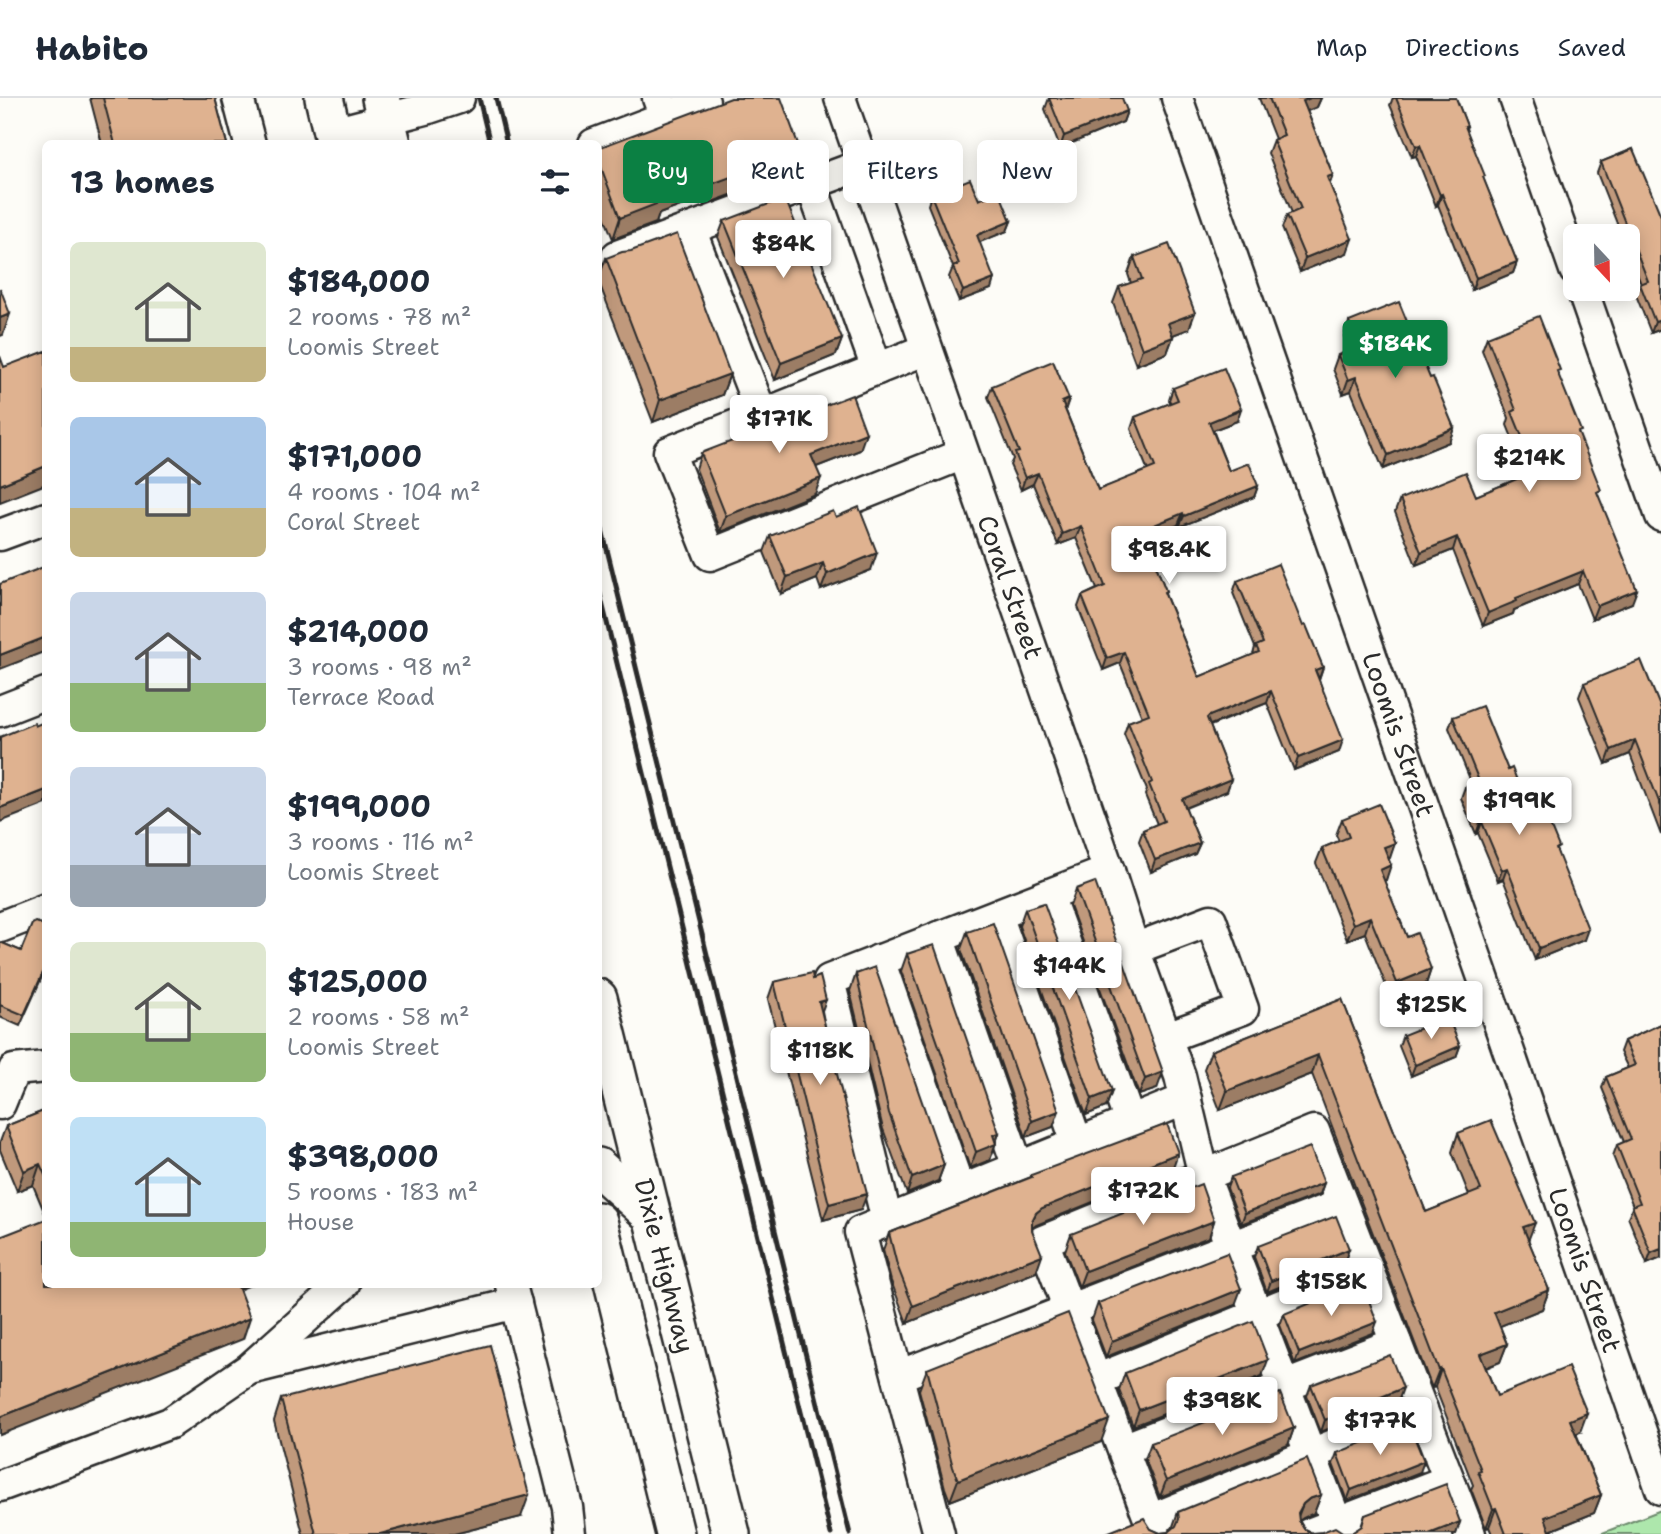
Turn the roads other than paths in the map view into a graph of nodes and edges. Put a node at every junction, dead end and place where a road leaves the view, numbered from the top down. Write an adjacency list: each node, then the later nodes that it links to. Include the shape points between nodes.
1 (238, 98): 11 (street)
2 (324, 98): 10 (main road)
3 (459, 98): 9 (street)
4 (840, 98): 13 (street, Coral Street)
5 (1177, 98): 70 (street, Loomis Street)
6 (1515, 98): 18 (street)
7 (704, 102): 8 (street)
8 (661, 107): 12 (street)
9 (386, 120): 10 (street)
10 (334, 138)
11 (249, 140)
12 (601, 140)
13 (854, 140)
14 (760, 203): 17 (street)
15 (818, 203): 22 (street)
16 (875, 203): 21 (street, Coral Street)
17 (690, 229): 19 (street); 23 (street)
18 (1563, 236)
19 (617, 256)
20 (1586, 301): 25 (street)
21 (926, 349): 22 (street); 24 (street, Coral Street)
22 (877, 369): 23 (street)
23 (762, 415): 24 (street, via 669,452 710,555)
24 (963, 454): 30 (street, Coral Street)
25 (1661, 516)
26 (42, 519): 27 (street)
27 (0, 535)
28 (42, 695): 29 (street)
29 (0, 711)
30 (1109, 872): 31 (street); 36 (street, Coral Street)
31 (1048, 895): 33 (street); 44 (street)
32 (42, 911): 34 (street)
33 (997, 915): 35 (street); 45 (street)
34 (0, 927)
35 (938, 937): 37 (street); 46 (street)
36 (1134, 949): 39 (street, Coral Street); 39 (street, via 1211,920 1243,1009)
37 (879, 960): 49 (street); 52 (street, via 829,980)
38 (602, 1014): 51 (main road, Dixie Highway)
39 (1167, 1037): 42 (street, Coral Street)
40 (7, 1063): 41 (street); 43 (street)
41 (42, 1067)
42 (1183, 1087): 44 (street); 48 (street, Coral Street)
43 (0, 1104)
44 (1130, 1122): 45 (street)
45 (1077, 1143): 46 (street)
46 (1018, 1167): 49 (street)
47 (602, 1171): 51 (main road)
48 (1204, 1176): 50 (street, via 1314,1131); 54 (street, Coral Street); 58 (street, via 1043,1241)
49 (960, 1191): 52 (street)
50 (1342, 1204): 54 (street); 55 (street)
51 (652, 1216): 75 (main road, Dixie Highway)
52 (887, 1221): 62 (street, via 860,1232)
53 (602, 1237): 74 (main road, Dixie Highway)
54 (1231, 1247): 58 (street); 59 (street, Coral Street)
55 (1368, 1270): 59 (street); 60 (street)
56 (339, 1288): 61 (street)
57 (513, 1294): 61 (street); 73 (street)
58 (1069, 1310): 62 (street); 63 (street)
59 (1257, 1315): 63 (street); 64 (street, Coral Street)
60 (1396, 1343): 64 (street); 65 (street)
61 (248, 1369): 69 (street, via 170,1423)
62 (898, 1376): 76 (street)
63 (1096, 1380): 66 (street)
64 (1285, 1386): 66 (street); 67 (street, Coral Street)
65 (1422, 1409): 67 (street); 68 (street)
66 (1123, 1449): 71 (street)
67 (1311, 1455): 71 (street); 72 (street, Coral Street)
68 (1450, 1480): 72 (street); 78 (street)
69 (0, 1486)
70 (1661, 1489)
71 (1152, 1527)
72 (1339, 1529): 77 (street)
73 (570, 1534)
74 (675, 1534)
75 (731, 1534)
76 (939, 1534)
77 (1309, 1534)
78 (1470, 1534)

